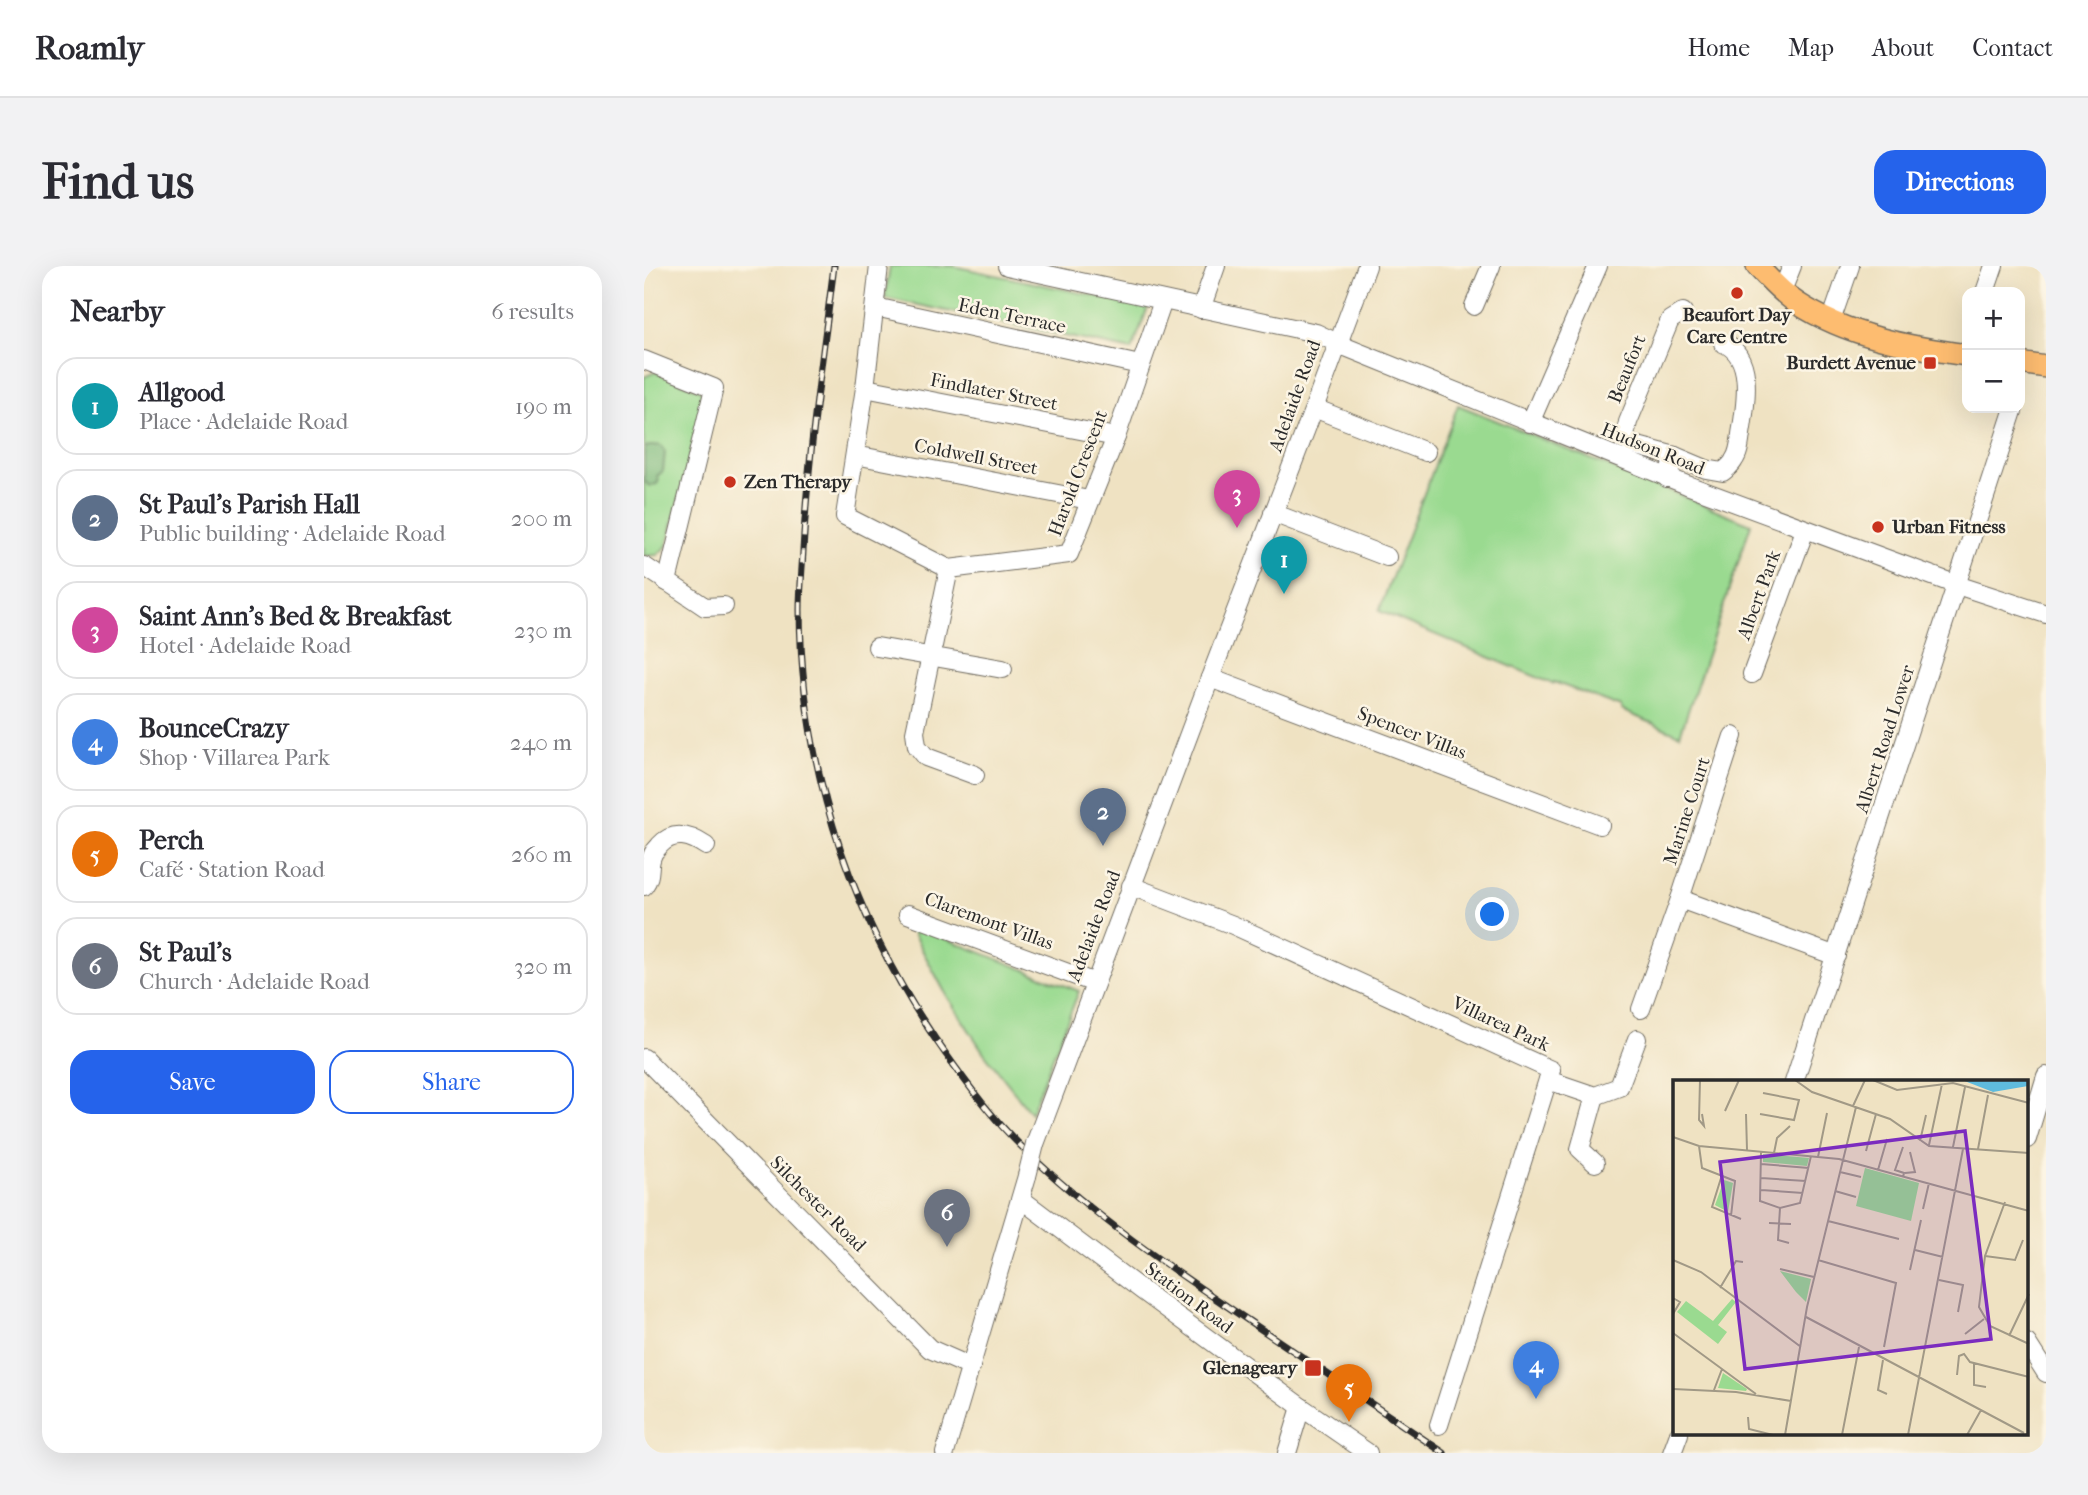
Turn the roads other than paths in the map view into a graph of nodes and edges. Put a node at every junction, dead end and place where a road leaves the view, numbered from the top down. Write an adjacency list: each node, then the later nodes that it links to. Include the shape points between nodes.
1 (879, 266): 15 (street)
2 (1007, 266): 13 (street, Hudson Road)
3 (1216, 266): 16 (street)
4 (1367, 266): 19 (street, Adelaide Road)
5 (1491, 266): 14 (street)
6 (1598, 266): 29 (street)
7 (1757, 266): 12 (main road)
8 (1793, 266): 12 (street)
9 (1850, 266): 18 (street)
10 (1994, 266): 11 (street)
11 (1987, 287)
12 (1782, 291): 18 (main road)
13 (1163, 301): 16 (street, Hudson Road); 24 (street, Harold Crescent)
14 (1474, 306)
15 (874, 307): 24 (street, Eden Terrace); 26 (street)
16 (1201, 309): 19 (street, Hudson Road, via 1316,333)
17 (1683, 312): 33 (street, Beaufort, via 1670,320 1625,436 1630,444)
18 (1831, 321): 21 (main road, via 1893,342)
19 (1337, 342): 27 (street, Adelaide Road); 29 (street, Hudson Road)
20 (1723, 343): 33 (street, Beaufort, via 1740,358 1747,388 1735,459 1723,472)
21 (1962, 351)
22 (644, 360): 41 (street, via 714,388)
23 (2025, 364): 25 (main road)
24 (1140, 365): 30 (street, Harold Crescent)
25 (2046, 367)
26 (865, 388): 30 (street, Findlater Street); 32 (street)
27 (1314, 408): 31 (street); 36 (street, Adelaide Road)
28 (2012, 413): 42 (street, Albert Road Lower)
29 (1530, 423): 34 (street, Hudson Road)
30 (1116, 438): 35 (street, Harold Crescent)
31 (1426, 452)
32 (855, 455): 35 (street, Coldwell Street); 40 (street, via 845,516)
33 (1675, 456): 34 (street)
34 (1667, 478): 37 (street, Hudson Road)
35 (1089, 500): 40 (street, Harold Crescent, via 1069,554)
36 (1273, 513): 38 (street); 49 (street, Adelaide Road)
37 (1805, 530): 42 (street, Hudson Road); 48 (street, Albert Park)
38 (1387, 557)
39 (644, 566): 41 (street)
40 (949, 569): 46 (street)
41 (667, 582): 43 (street, via 705,607)
42 (1957, 585): 44 (street, Hudson Road); 58 (street, Albert Road Lower)
43 (724, 606)
44 (2046, 614)
45 (877, 647): 46 (street)
46 (931, 656): 47 (street); 51 (street, via 915,732 917,746 926,757)
47 (1003, 669)
48 (1752, 674)
49 (1210, 678): 52 (street, Spencer Villas); 55 (street, Adelaide Road)
50 (1733, 736): 56 (street, Marine Court)
51 (975, 775)
52 (1600, 825)
53 (706, 846): 54 (street, via 681,835 666,839 653,854 650,879)
54 (644, 886)
55 (1131, 886): 59 (street, Adelaide Road); 64 (street, Villarea Park, via 1233,925 1551,1070)
56 (1680, 899): 58 (street); 60 (street, Marine Court)
57 (908, 914): 59 (street, Claremont Villas)
58 (1836, 956): 65 (street, Albert Road Lower)
59 (1095, 982): 69 (street, Adelaide Road, bridge, via 1035,1144)
60 (1641, 1009)
61 (1637, 1039): 66 (street, via 1619,1087)
62 (644, 1058): 71 (street, Silchester Road, via 930,1349)
63 (2046, 1076): 67 (street)
64 (1548, 1080): 66 (street); 74 (street, Villarea Park)
65 (1795, 1080)
66 (1595, 1096): 68 (street, via 1580,1149)
67 (2028, 1136)
68 (1595, 1163)
69 (1021, 1199): 71 (street, Adelaide Road); 73 (street, Station Road)
70 (2028, 1345): 72 (street)
71 (971, 1367): 76 (street, Adelaide Road)
72 (2046, 1373)
73 (1301, 1407): 77 (street); 78 (street, Station Road)
74 (1440, 1425)
75 (1678, 1436): 79 (street)
76 (945, 1453)
77 (1287, 1453)
78 (1368, 1453)
79 (1672, 1453)

